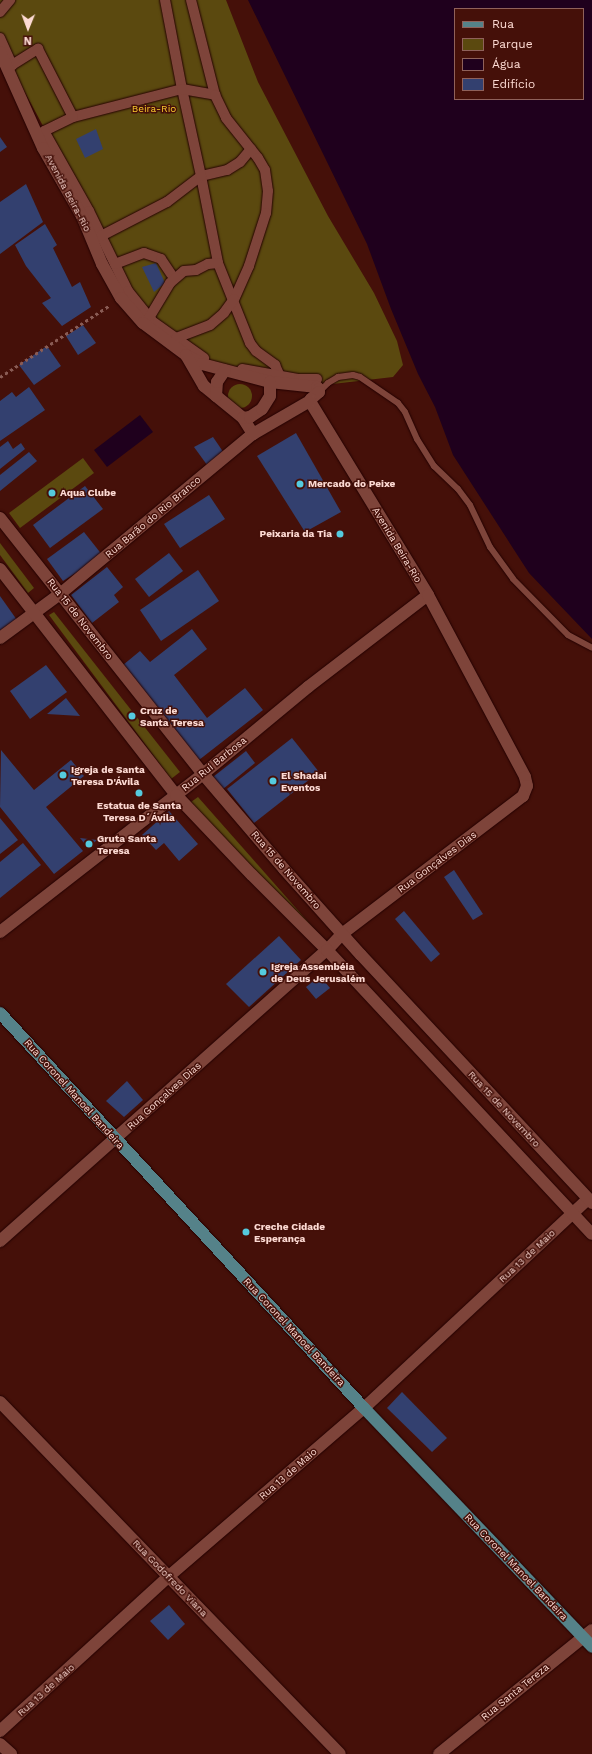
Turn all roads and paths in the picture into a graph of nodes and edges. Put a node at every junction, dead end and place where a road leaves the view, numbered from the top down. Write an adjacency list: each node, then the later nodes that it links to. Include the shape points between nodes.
1 (10, 0): 4 (street)
2 (165, 0): 7 (street)
3 (191, 0): 8 (street)
4 (0, 12)
5 (0, 38): 9 (street, via 12,65 38,49)
6 (0, 52): 16 (street, Avenida Beira-Rio, via 43,148 82,216 102,264)
7 (182, 89): 8 (street); 9 (street); 11 (street)
8 (215, 95): 10 (street, via 226,118)
9 (73, 117): 12 (street, via 44,131 90,211)
10 (251, 149): 11 (street, via 240,162 227,170); 17 (street, via 265,170 268,180 268,202 249,266)
11 (200, 176): 12 (street, via 167,202); 13 (street)
12 (101, 236): 14 (street)
13 (218, 263): 17 (street); 18 (street, via 184,271 170,283)
14 (115, 264): 15 (street, via 144,253 160,259); 18 (street, via 128,291)
15 (171, 274)
16 (121, 298): 20 (street, Avenida Beira-Rio, via 143,323); 22 (path)
17 (234, 299): 19 (street, via 224,313 210,325); 23 (street, via 250,343 256,351 275,365)
18 (149, 318): 19 (street)
19 (176, 338): 23 (street, via 207,360)
20 (186, 355): 21 (street, Avenida Beira-Rio, via 202,364); 26 (street, Avenida Beira-Rio, via 201,382)
21 (225, 370): 23 (street, Avenida Beira-Rio); 26 (street, via 217,382)
22 (0, 377)
23 (275, 379): 24 (street); 25 (street, Avenida Beira-Rio, via 317,387); 28 (street, via 270,396 262,409 250,417)
24 (317, 379)
25 (319, 392): 27 (street); 36 (lane, via 338,377 353,375 398,403 434,466 458,489 470,505 490,547 513,579 568,635)
26 (216, 396): 28 (street, Avenida Beira-Rio)
27 (310, 401): 29 (street, Rua Barão do Rio Branco); 33 (street, Avenida Beira-Rio)
28 (243, 418): 29 (street, Avenida Beira-Rio)
29 (253, 434): 32 (street, Rua Barão do Rio Branco)
30 (0, 518): 32 (street, Rua 15 de Novembro)
31 (0, 569): 34 (street)
32 (60, 594): 34 (street, Rua Barão do Rio Branco); 37 (street, Rua 15 de Novembro)
33 (428, 595): 37 (street, Rua Rui Barbosa, via 308,687); 38 (street, Avenida Beira-Rio, via 525,777)
34 (34, 613): 35 (street, Rua Barão do Rio Branco); 39 (street)
35 (0, 638)
36 (592, 648)
37 (203, 774): 39 (street, Rua Rui Barbosa); 41 (street, Rua 15 de Novembro)
38 (527, 786): 41 (street, Rua Gonçalves Dias, via 523,796)
39 (176, 795): 40 (street, Rua Rui Barbosa); 42 (street)
40 (0, 932)
41 (342, 934): 42 (street, Rua Gonçalves Dias); 45 (street, Rua 15 de Novembro)
42 (327, 950): 44 (street, Rua Gonçalves Dias); 46 (street)
43 (0, 1013): 44 (main road, Rua Coronel Manoel Bandeira)
44 (116, 1140): 48 (street, Rua Gonçalves Dias); 50 (main road, Rua Coronel Manoel Bandeira)
45 (590, 1201): 46 (street, Rua 13 de Maio)
46 (572, 1214): 47 (street); 50 (street, Rua 13 de Maio)
47 (592, 1234)
48 (0, 1241)
49 (0, 1402): 51 (street, Rua Godofredo Viana)
50 (364, 1408): 51 (street, Rua 13 de Maio); 52 (main road, Rua Coronel Manoel Bandeira)
51 (168, 1578): 54 (street, Rua 13 de Maio); 57 (street, Rua Godofredo Viana)
52 (588, 1633): 53 (main road, Rua Coronel Manoel Bandeira); 58 (street, Rua Santa Tereza)
53 (592, 1647)
54 (0, 1731)
55 (0, 1744): 56 (street)
56 (10, 1754)
57 (340, 1754)
58 (439, 1754)

